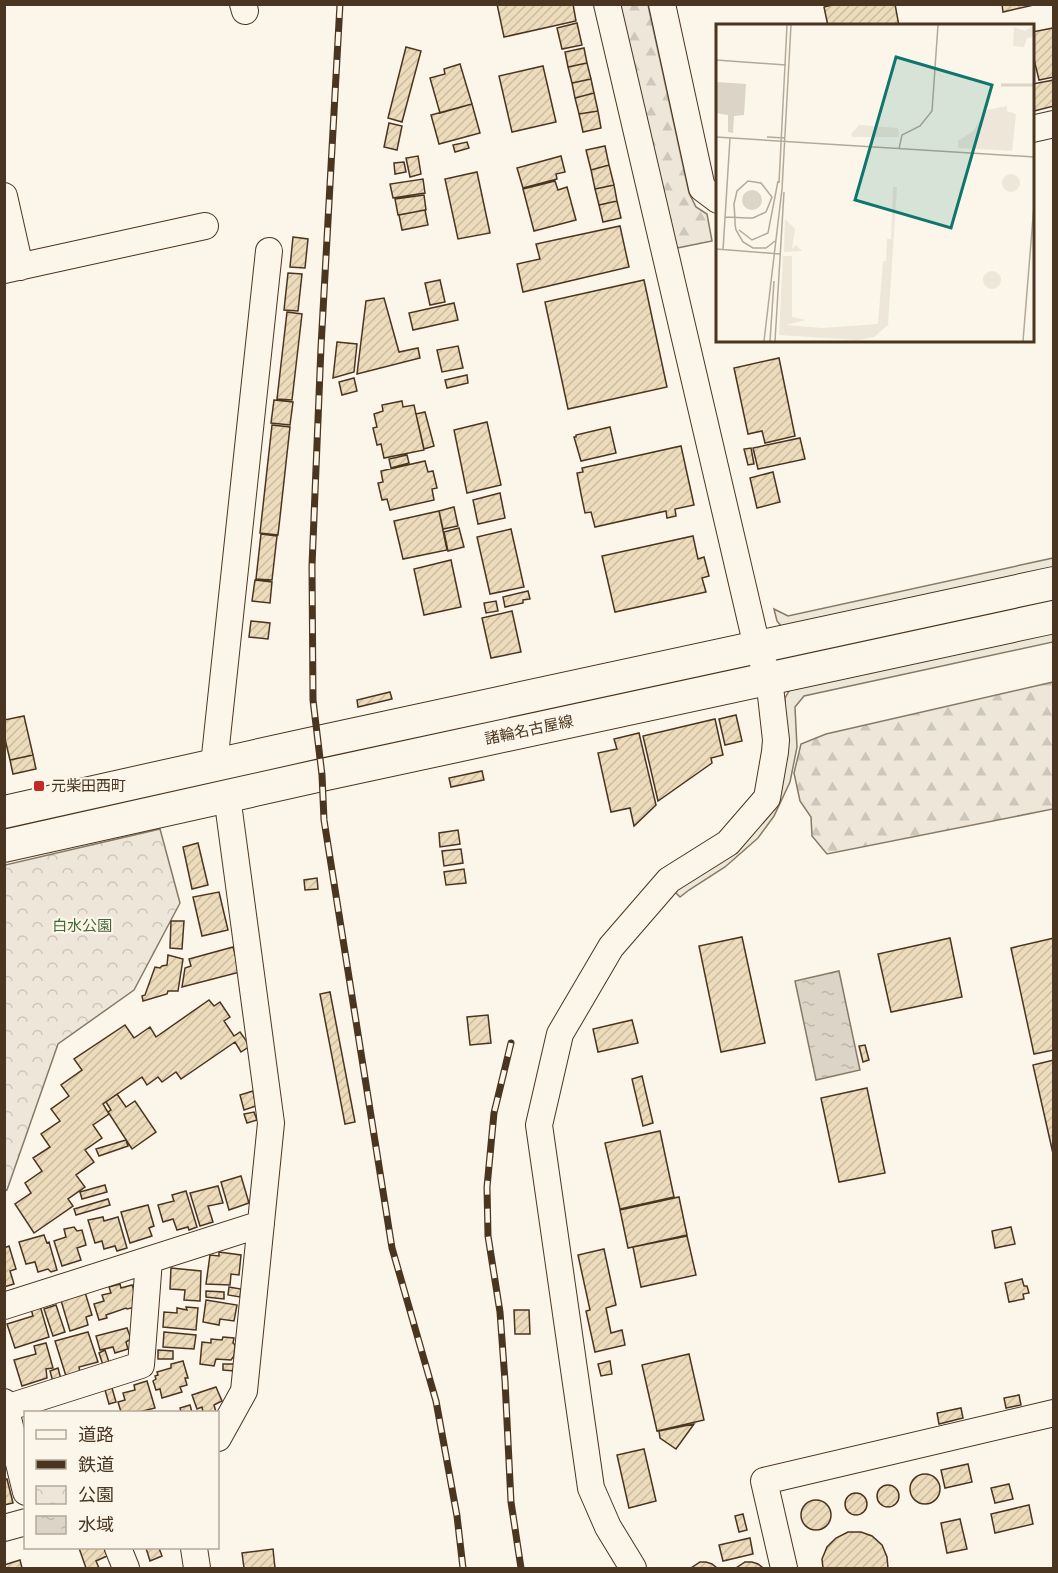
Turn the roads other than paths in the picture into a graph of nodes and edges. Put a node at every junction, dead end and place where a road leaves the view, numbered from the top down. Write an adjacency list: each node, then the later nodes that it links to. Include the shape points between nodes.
1 (607, 4): 12 (street)
2 (662, 4): 6 (street, via 702,188)
3 (1053, 124): 4 (street)
4 (1034, 129)
5 (4, 196): 9 (street)
6 (716, 199)
7 (205, 226): 9 (street)
8 (269, 251): 14 (street)
9 (12, 269)
10 (1053, 584): 12 (main road)
11 (1053, 617): 13 (main road, 諸輪名古屋線)
12 (757, 647): 13 (street); 14 (main road)
13 (769, 678): 15 (main road, 諸輪名古屋線); 31 (street, via 776,740 767,798 728,843 669,880 611,947 560,1034 539,1125 591,1488)
14 (214, 765): 16 (main road)
15 (227, 796): 17 (main road, 諸輪名古屋線); 18 (street, via 271,1123)
16 (4, 812)
17 (4, 846)
18 (261, 1224): 19 (street); 23 (street, via 244,1391)
19 (149, 1260): 20 (street); 21 (street, via 141,1365)
20 (4, 1306)
21 (5, 1405): 24 (street)
22 (1053, 1413): 32 (street, via 764,1481)
23 (219, 1436)
24 (24, 1484)
25 (24, 1523): 26 (street)
26 (4, 1528)
27 (118, 1549): 29 (street)
28 (194, 1549): 30 (street)
29 (126, 1569)
30 (198, 1569)
31 (633, 1569)
32 (784, 1569)

